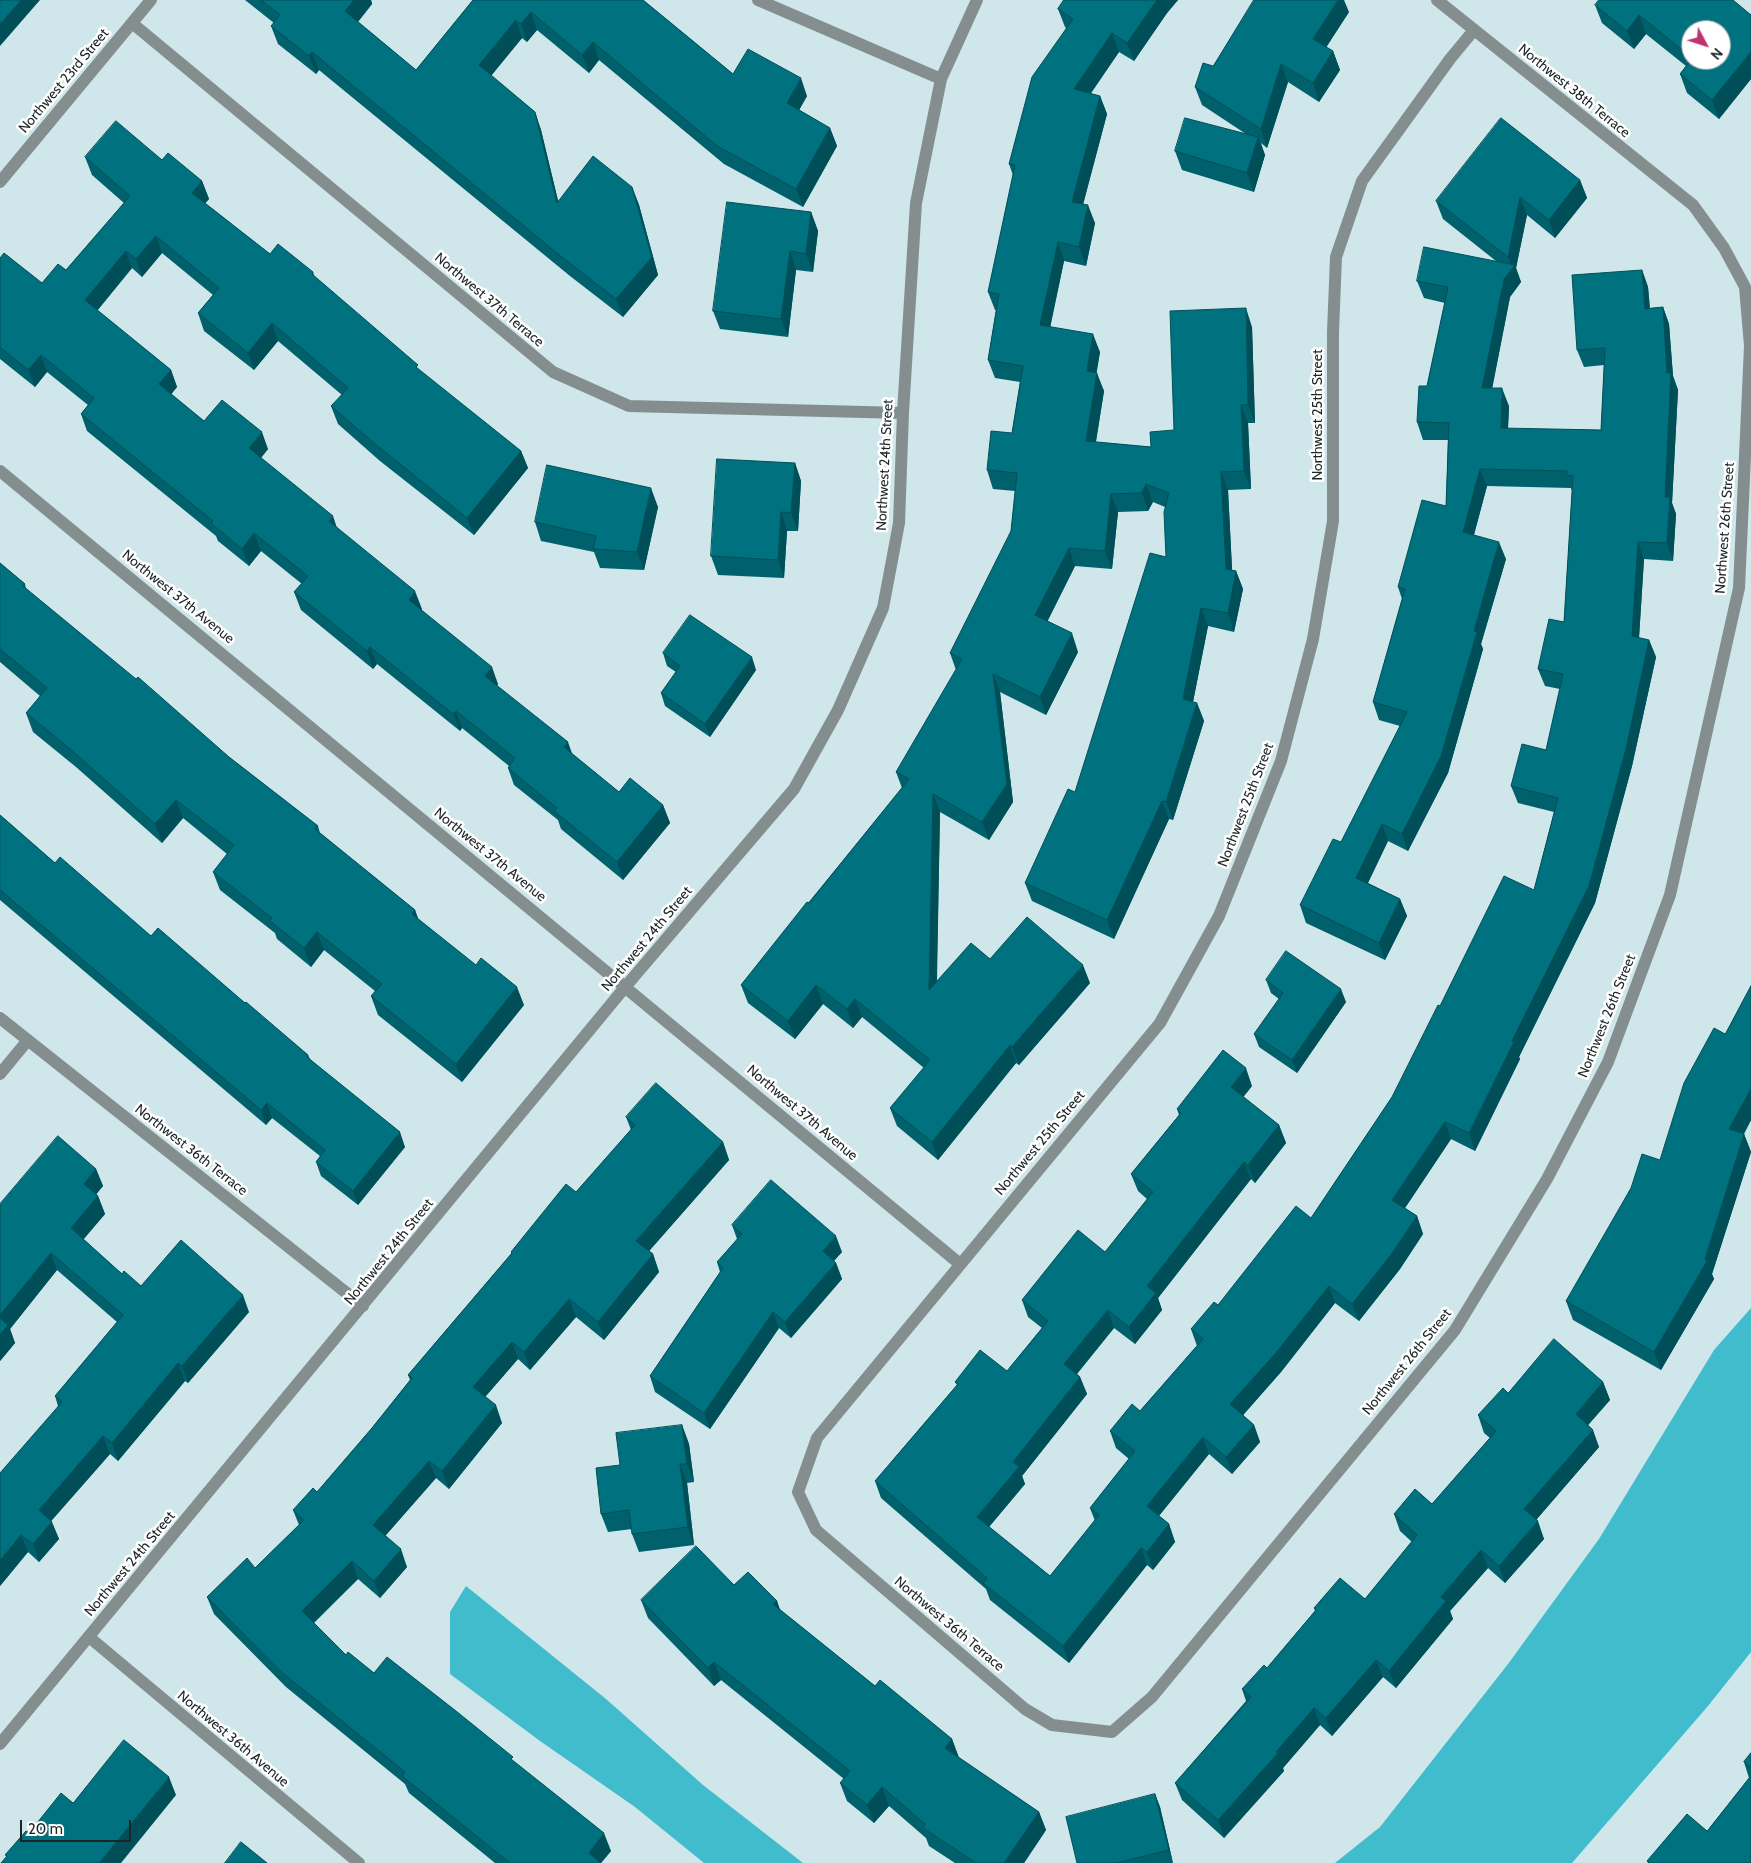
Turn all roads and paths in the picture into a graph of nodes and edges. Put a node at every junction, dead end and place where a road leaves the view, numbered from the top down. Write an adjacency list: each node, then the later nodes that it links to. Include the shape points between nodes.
1 (150, 0): 5 (street, Northwest 23rd Street)
2 (758, 0): 7 (street)
3 (978, 0): 7 (street, Northwest 24th Street)
4 (1437, 0): 6 (street, Northwest 38th Terrace)
5 (132, 23): 8 (street, Northwest 23rd Street); 10 (street, Northwest 37th Terrace, via 553,372 629,406)
6 (1474, 30): 9 (street, Northwest 38th Terrace); 16 (street, Northwest 25th Street, via 1362,181 1336,257 1333,521 1313,639 1282,761 1219,916 1160,1023)
7 (941, 79): 10 (street, Northwest 24th Street, via 916,203)
8 (0, 182)
9 (1693, 205): 20 (street, Northwest 26th Street, via 1724,248 1745,287 1750,346 1738,588 1670,895 1608,1062 1547,1179 1455,1330 1152,1696)
10 (903, 413): 12 (street, Northwest 24th Street, via 899,523 883,608 838,710 794,789)
11 (0, 471): 12 (street, Northwest 37th Avenue)
12 (626, 986): 16 (street, Northwest 37th Avenue); 17 (street, Northwest 24th Street)
13 (0, 1018): 14 (street, Northwest 36th Terrace)
14 (28, 1040): 15 (street); 17 (street, Northwest 36th Terrace)
15 (0, 1074)
16 (960, 1264): 18 (street, Northwest 25th Street, via 817,1438)
17 (363, 1306): 19 (street, Northwest 24th Street)
18 (798, 1492): 20 (street, Northwest 36th Terrace, via 816,1530 1025,1709 1052,1725)
19 (89, 1637): 21 (street, Northwest 24th Street); 22 (street, Northwest 36th Avenue)
20 (1112, 1732)
21 (0, 1744)
22 (359, 1863)

